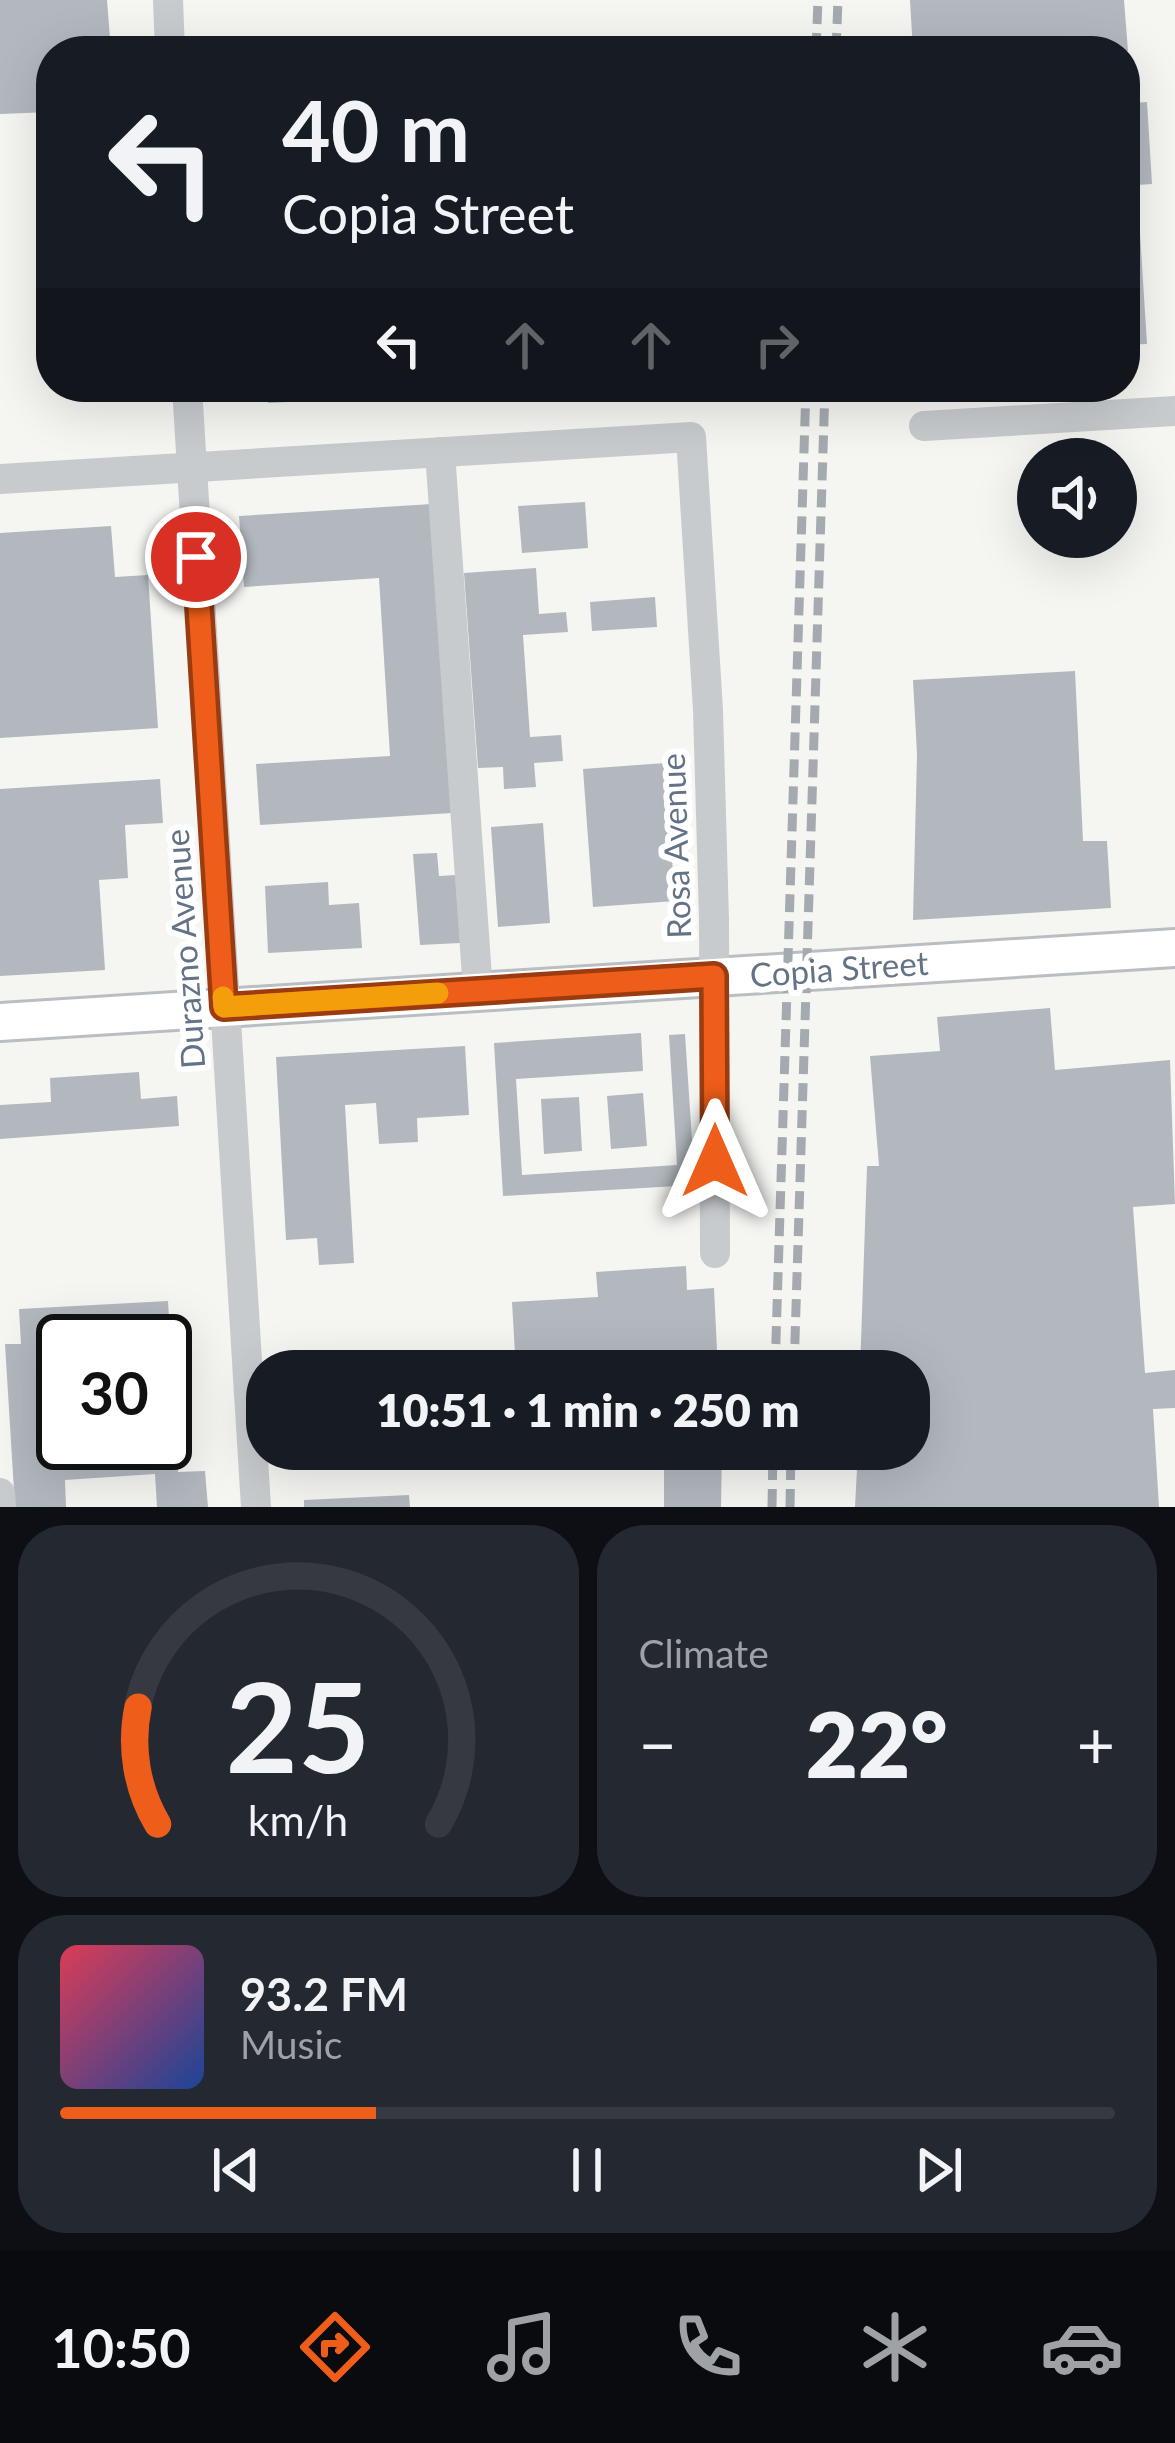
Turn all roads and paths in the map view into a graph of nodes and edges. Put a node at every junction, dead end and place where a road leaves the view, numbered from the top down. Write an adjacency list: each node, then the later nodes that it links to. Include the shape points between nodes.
1 (168, 0): 2 (street)
2 (169, 36)
3 (188, 402): 7 (street, Durazno Avenue)
4 (1175, 411): 5 (street)
5 (924, 426)
6 (440, 452): 7 (street); 10 (street, Rosa Avenue, via 691,437); 11 (street)
7 (191, 467): 8 (street); 12 (street, Durazno Avenue)
8 (0, 479)
9 (1175, 948): 10 (main road, Copia Street)
10 (714, 976): 11 (main road, Copia Street); 14 (street, Rosa Avenue)
11 (478, 991): 12 (main road, Copia Street)
12 (224, 1007): 13 (main road, Copia Street); 17 (street, Durazno Avenue)
13 (0, 1022)
14 (715, 1252)
15 (0, 1493): 16 (street)
16 (1, 1507)
17 (256, 1507)

